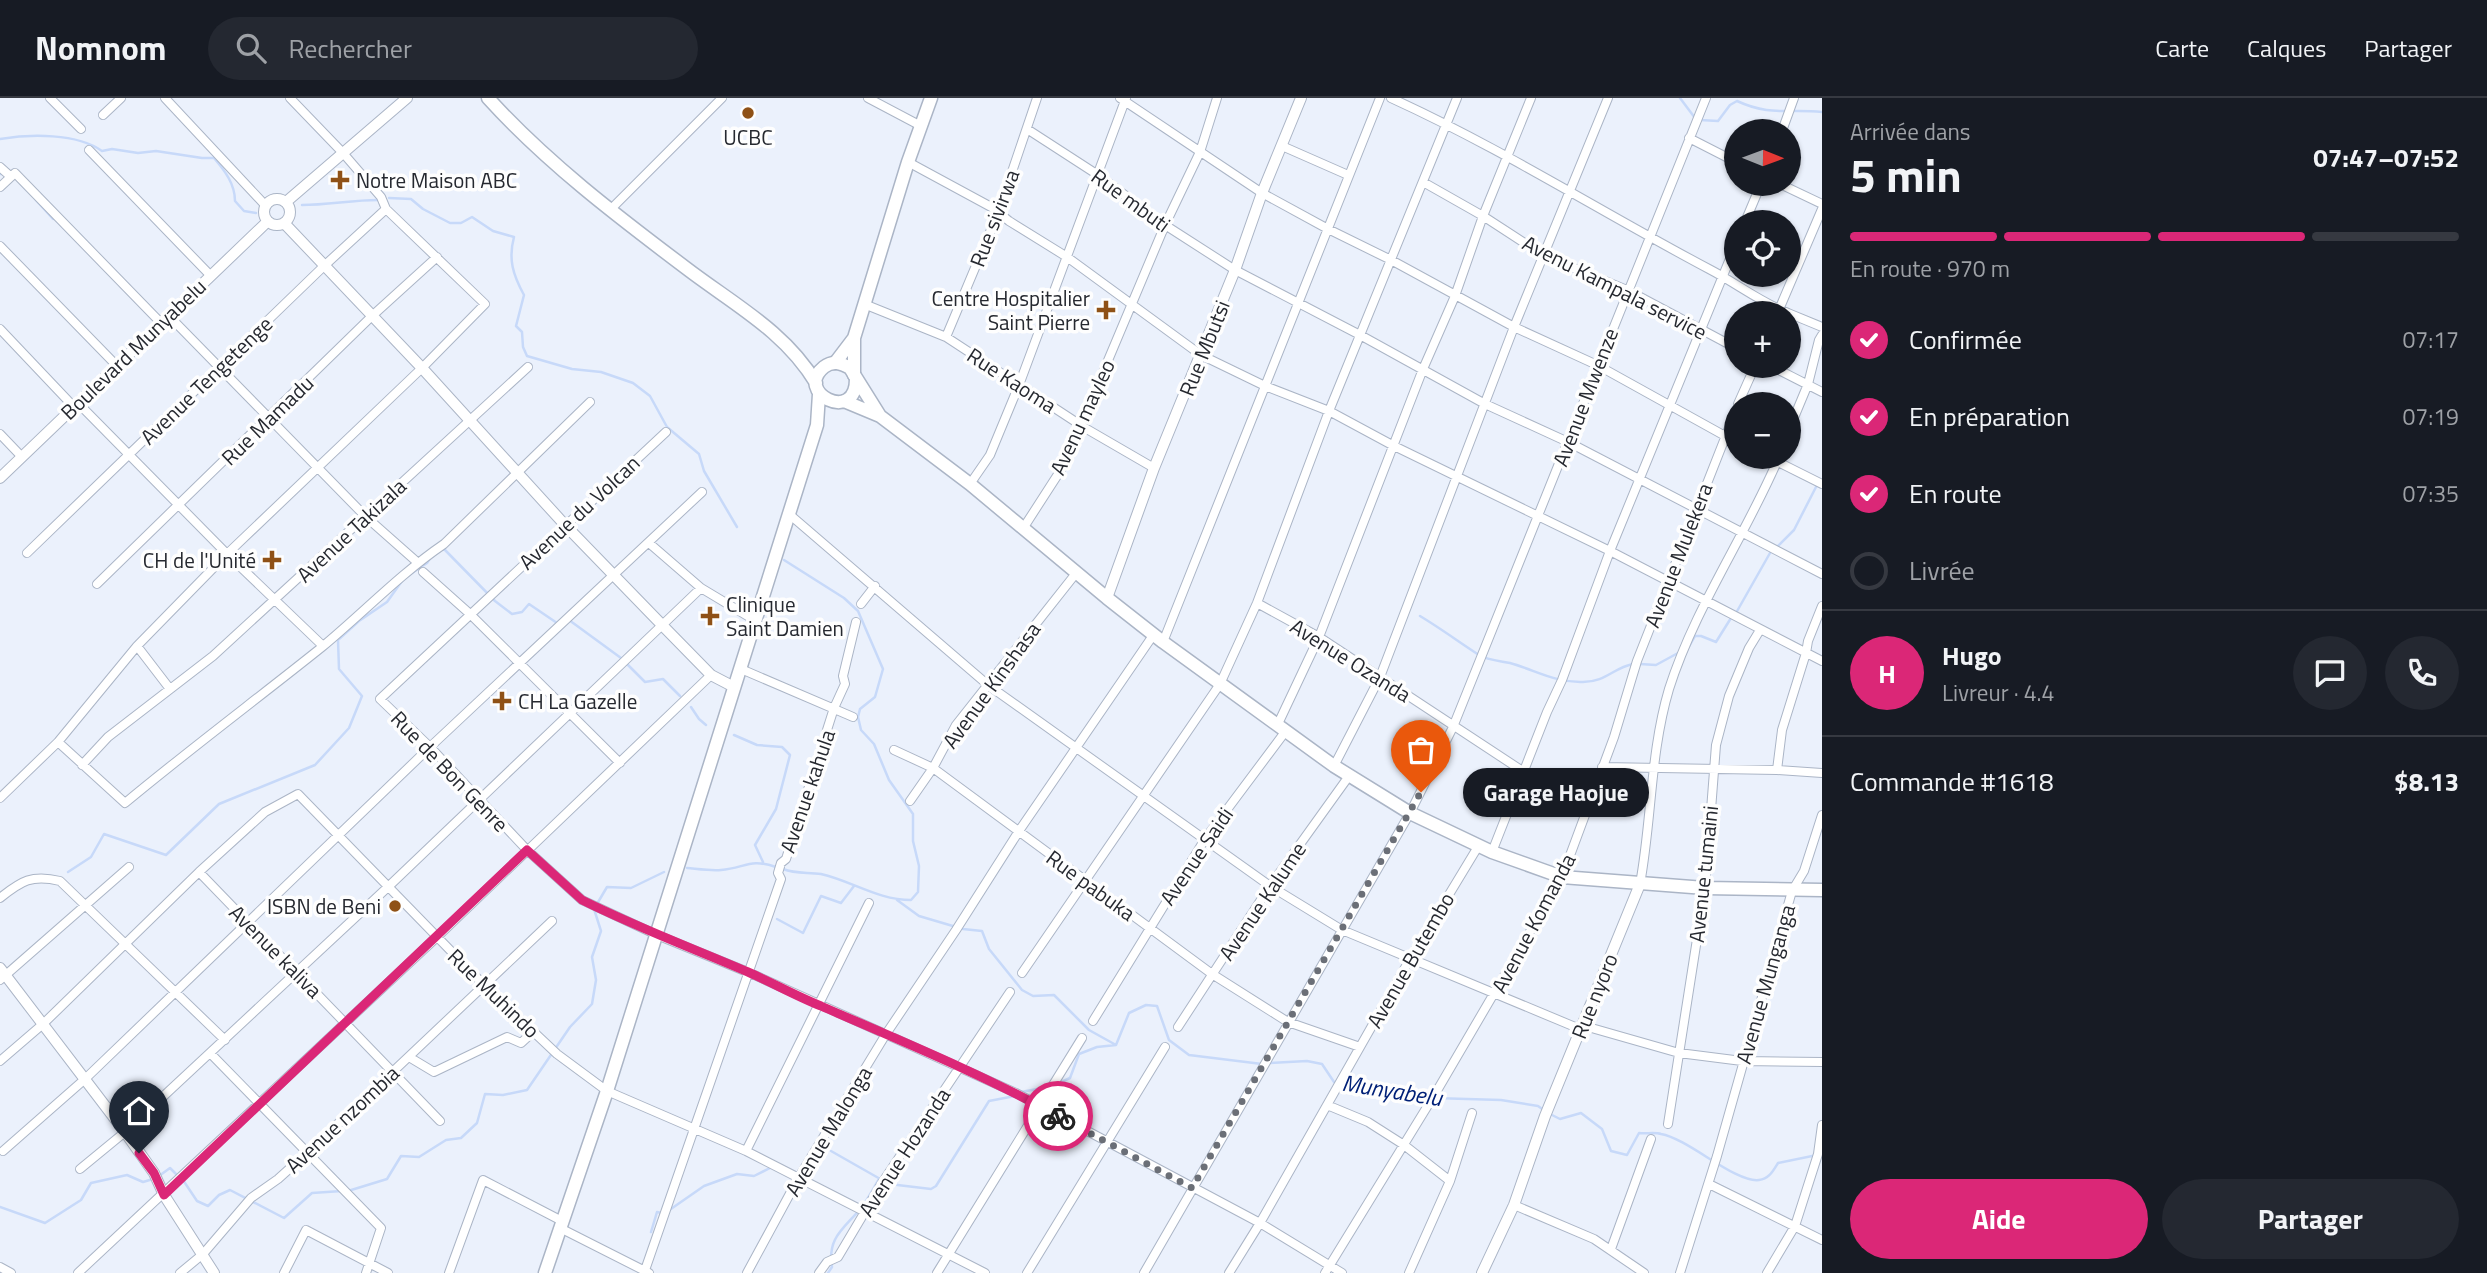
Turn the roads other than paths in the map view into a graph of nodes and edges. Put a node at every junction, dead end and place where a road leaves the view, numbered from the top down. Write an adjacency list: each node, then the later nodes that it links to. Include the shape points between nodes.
1 (50, 98): 26 (street)
2 (121, 98): 21 (street)
3 (165, 98): 46 (street)
4 (290, 98): 31 (street)
5 (407, 98): 31 (street)
6 (488, 98): 48 (main road, via 542,153)
7 (722, 98): 48 (street)
8 (868, 98): 24 (street)
9 (931, 98): 24 (main road)
10 (1037, 98): 25 (street, Rue sivirwa)
11 (1217, 98): 30 (street, Avenu mayleo)
12 (1301, 98): 28 (street, Rue Mbutsi)
13 (1380, 98): 37 (street, Avenue Malonga)
14 (1391, 98): 23 (street)
15 (1457, 98): 23 (street)
16 (1531, 98): 32 (street, Avenue Saidi)
17 (1608, 98): 41 (street)
18 (1706, 98): 27 (street, Avenue Mwenze)
19 (1794, 98): 22 (street)
20 (1124, 99): 30 (street); 36 (street)
21 (103, 115)
22 (1786, 119)
23 (1447, 123): 32 (street); 39 (street)
24 (921, 126): 34 (main road)
25 (1027, 128): 36 (street, Rue mbuti); 49 (street, Rue sivirwa)
26 (81, 130)
27 (1689, 138): 33 (street); 55 (street, Avenue Mwenze)
28 (1282, 146): 37 (street); 42 (street, Rue Mbutsi)
29 (89, 150): 64 (street)
30 (1200, 152): 42 (street); 53 (street, Avenu mayleo)
31 (344, 153): 44 (street); 45 (street)
32 (1508, 155): 41 (street); 50 (street, Avenue Saidi)
33 (1724, 156)
34 (908, 162): 49 (street); 71 (main road)
35 (0, 167): 38 (street)
36 (1098, 175): 53 (street, Rue mbuti); 59 (street)
37 (1348, 175): 54 (street, Avenue Malonga)
38 (10, 176): 40 (street); 75 (street, via 15,173)
39 (1423, 182): 50 (street, Avenu Kampala service); 60 (street)
40 (0, 187)
41 (1570, 192): 55 (street); 57 (street)
42 (1262, 193): 54 (street); 62 (street, Rue Mbutsi)
43 (1801, 195): 47 (street)
44 (286, 202): 46 (street, via 275,199); 52 (street, via 290,213)
45 (383, 204): 58 (street); 61 (street, Avenue Tengetenge)
46 (265, 205): 51 (street)
47 (1822, 206): 69 (street)
48 (611, 209): 85 (main road, via 768,327)
49 (998, 213): 59 (street); 82 (street, Rue sivirwa)
50 (1483, 216): 57 (street, Avenu Kampala service); 67 (street, Avenue Saidi)
51 (267, 222): 52 (street); 64 (street, Boulevard Munyabelu)
52 (284, 223): 61 (street)
53 (1165, 225): 62 (street, Rue mbuti); 70 (street, Avenu mayleo)
54 (1328, 229): 60 (street); 72 (street, Avenue Malonga)
55 (1650, 239): 65 (street); 66 (street, Avenue Mwenze)
56 (0, 246): 89 (street)
57 (1543, 255): 66 (street, Avenu Kampala service); 76 (street)
58 (437, 257): 73 (street, Rue Mamadu); 92 (street, via 485,304)
59 (1067, 257): 70 (street); 97 (street)
60 (1391, 260): 67 (street); 80 (street)
61 (324, 266): 73 (street); 91 (street, Avenue Tengetenge)
62 (1236, 270): 72 (street, Rue mbuti); 86 (street, Rue Mbutsi)
63 (1724, 271): 65 (street)
64 (210, 275): 75 (street, Boulevard Munyabelu)
65 (1722, 276): 68 (street); 79 (street)
66 (1627, 290): 79 (street, Avenu Kampala service); 88 (street, Avenue Mwenze)
67 (1455, 296): 76 (street); 93 (street, Avenue Saidi)
68 (1765, 301)
69 (1788, 301)
70 (1132, 303): 86 (street); 111 (street, Avenu mayleo)
71 (864, 304): 82 (street, Rue Kaoma); 83 (main road)
72 (1297, 304): 80 (street, Rue mbuti); 98 (street, Avenue Malonga)
73 (372, 316): 92 (street); 109 (street, Rue Mamadu)
74 (1801, 319): 77 (street)
75 (166, 321): 89 (street, Boulevard Munyabelu); 91 (street)
76 (1514, 327): 88 (street); 104 (street)
77 (1822, 327)
78 (0, 329): 105 (street)
79 (1700, 329): 84 (street, Avenu Kampala service); 106 (street)
80 (1360, 335): 93 (street, Rue mbuti); 107 (street)
81 (1822, 335): 96 (street)
82 (946, 337): 97 (street, Rue Kaoma)
83 (854, 338): 87 (main road); 94 (main road)
84 (1724, 342)
85 (793, 352): 87 (main road); 99 (main road)
86 (1201, 355): 98 (street); 121 (street, Rue Mbutsi)
87 (831, 364): 94 (main road, via 843,364); 99 (main road, via 821,369)
88 (1597, 365): 106 (street); 117 (street, Avenue Mwenze)
89 (118, 367): 105 (street, Boulevard Munyabelu)
90 (528, 367): 110 (street, Avenue Takizala)
91 (219, 368): 109 (street); 119 (street, Avenue Tengetenge)
92 (422, 368): 110 (street); 122 (street)
93 (1423, 369): 104 (street, Rue mbuti); 118 (street, Avenue Saidi)
94 (855, 377): 103 (main road, via 854,391); 108 (main road)
95 (1796, 378): 96 (street)
96 (1808, 384): 100 (street); 101 (street)
97 (1019, 385): 111 (street, Rue Kaoma); 129 (street, via 990,455)
98 (1265, 386): 107 (street); 164 (street, Avenue Malonga)
99 (818, 388): 103 (main road, via 830,402); 112 (main road)
100 (1822, 392)
101 (1801, 401)
102 (590, 402): 125 (street)
103 (841, 402): 108 (main road); 112 (main road)
104 (1485, 404): 117 (street, Rue mbuti); 126 (street)
105 (76, 405): 119 (street); 120 (street, Boulevard Munyabelu)
106 (1671, 406): 115 (street); 128 (street)
107 (1329, 411): 118 (street); 156 (street)
108 (880, 416): 129 (main road)
109 (270, 418): 122 (street); 132 (street, Rue Mamadu)
110 (469, 420): 125 (street); 135 (street, Avenue Takizala)
111 (1082, 424): 121 (street, Rue Kaoma); 138 (street, Avenu mayleo, via 1064,465)
112 (817, 425): 134 (main road)
113 (666, 432): 137 (street, Avenue du Volcan)
114 (0, 434): 120 (street)
115 (1724, 436)
116 (1724, 440): 133 (street, Avenue Mulekera)
117 (1568, 442): 128 (street, Rue mbuti); 136 (street, Avenue Mwenze)
118 (1394, 446): 126 (street); 165 (street, Avenue Saidi)
119 (129, 454): 132 (street); 142 (street, Avenue Tengetenge)
120 (22, 457): 127 (street, Boulevard Munyabelu)
121 (1154, 468): 153 (street, Rue Mbutsi)
122 (317, 469): 135 (street); 143 (street)
123 (1773, 469): 139 (street)
124 (1796, 469): 130 (street)
125 (517, 473): 137 (street); 144 (street, via 444,544)
126 (1458, 476): 136 (street); 174 (street)
127 (0, 478)
128 (1639, 479): 133 (street, Rue mbuti); 141 (street)
129 (970, 484): 138 (main road)
130 (1822, 484)
131 (702, 492): 140 (street)
132 (179, 505): 143 (street); 150 (street, Rue Mamadu)
133 (1697, 509): 139 (street, Rue mbuti); 149 (street, Avenue Mulekera)
134 (789, 513): 151 (street); 160 (main road)
135 (365, 516): 144 (street); 154 (street, Avenue Takizala)
136 (1537, 516): 141 (street); 183 (street, Avenue Mwenze)
137 (565, 525): 147 (street); 159 (street, Avenue du Volcan)
138 (1024, 527): 146 (main road)
139 (1741, 533): 148 (street, Rue mbuti); 155 (street)
140 (649, 543): 147 (street); 152 (street)
141 (1610, 551): 149 (street); 197 (street)
142 (27, 553)
143 (227, 554): 154 (street); 166 (street)
144 (417, 562): 167 (street)
145 (423, 572): 159 (street)
146 (1077, 572): 153 (main road); 176 (street, Avenue Kinshasa)
147 (615, 574): 162 (street); 171 (street)
148 (1822, 574)
149 (1668, 582): 155 (street); 170 (street, Avenue Mulekera)
150 (97, 584)
151 (874, 586): 157 (street); 176 (street)
152 (701, 589): 160 (street); 162 (street)
153 (1107, 598): 164 (main road)
154 (276, 600): 167 (street); 178 (street, Avenue Takizala)
155 (1706, 602): 163 (street); 194 (street, via 1669,689)
156 (1257, 603): 165 (street, Avenue Ozanda); 175 (street)
157 (861, 604)
158 (1822, 606): 168 (street)
159 (470, 614): 171 (street); 179 (street, Avenue du Volcan)
160 (755, 621): 172 (main road)
161 (856, 622): 180 (street, Avenue kahula, via 845,684)
162 (663, 626): 173 (street); 181 (street)
163 (1760, 630): 168 (street); 195 (street, Avenue tumaini, via 1729,696)
164 (1159, 638): 175 (main road); 186 (street, Avenue Malonga)
165 (1319, 638): 174 (street, Avenue Ozanda); 184 (street, Avenue Saidi)
166 (136, 646): 178 (street); 185 (street)
167 (323, 646): 190 (street, via 125,803)
168 (1806, 653): 169 (street); 196 (street, via 1782,730)
169 (1822, 661)
170 (1636, 664): 192 (street, Avenue Komanda)
171 (519, 665): 181 (street); 187 (street)
172 (741, 669): 177 (main road); 180 (street)
173 (711, 675): 177 (street); 189 (street)
174 (1380, 677): 183 (street, Avenue Ozanda); 191 (street)
175 (1220, 684): 184 (main road); 200 (street)
176 (989, 685): 186 (street); 193 (street, Avenue Kinshasa, via 956,725)
177 (734, 687): 230 (main road)
178 (170, 690): 190 (street, Avenue Takizala, via 108,737)
179 (380, 699): 187 (street, Rue de Bon Genre)
180 (834, 708): 182 (street); 235 (street, Avenue kahula, via 781,863 781,879)
181 (569, 715): 189 (street); 202 (street)
182 (853, 717)
183 (1453, 727): 197 (street, Avenue Ozanda); 205 (street, Avenue Mwenze)
184 (1281, 729): 191 (main road); 209 (street, Avenue Saidi)
185 (58, 742): 190 (street); 201 (street)
186 (1076, 746): 200 (street); 207 (street, Avenue Malonga)
187 (430, 747): 202 (street, Rue de Bon Genre); 208 (street)
188 (894, 750): 193 (street, Rue pabuka)
189 (620, 763): 211 (street)
190 (82, 765)
191 (1334, 766): 199 (main road)
192 (1602, 767): 194 (street); 203 (street, Avenue Komanda)
193 (933, 768): 204 (street, Avenue Kinshasa); 207 (street, Rue pabuka)
194 (1652, 769): 195 (street); 217 (street)
195 (1714, 769): 196 (street); 220 (street, Avenue tumaini)
196 (1777, 770): 198 (street)
197 (1524, 772): 203 (street, Avenue Ozanda); 212 (street)
198 (1822, 773)
199 (1349, 776): 205 (main road); 219 (street, Avenue Kalume)
200 (1143, 797): 209 (street); 216 (street)
201 (0, 798)
202 (480, 800): 211 (street, Rue de Bon Genre); 218 (street)
203 (1591, 800): 215 (street, Avenue Komanda)
204 (910, 802)
205 (1410, 813): 210 (main road); 229 (street, Avenue Mwenze)
206 (1822, 815): 222 (street, Avenue Munganga, via 1804,871)
207 (1019, 831): 216 (street, Rue pabuka); 251 (street, Avenue Malonga)
208 (339, 835): 214 (street, Rue Muhindo, via 298,794 265,812); 218 (street, Rue Muhindo); 227 (street)
209 (1205, 839): 219 (street); 228 (street, Avenue Saidi)
210 (1479, 845): 212 (main road); 233 (street, Avenue Butembo)
211 (527, 850): 230 (street, Rue de Bon Genre, via 582,900); 231 (street)
212 (1492, 852): 215 (main road)
213 (130, 867): 225 (street)
214 (199, 872): 227 (street, Avenue kaliva); 232 (street)
215 (1562, 877): 217 (main road); 242 (street, Avenue Komanda)
216 (1085, 882): 228 (street, Rue pabuka); 236 (street)
217 (1640, 884): 220 (main road); 249 (street, Rue nyoro)
218 (389, 886): 231 (street, Rue Muhindo); 234 (street)
219 (1270, 886): 229 (street); 238 (street, Avenue Kalume)
220 (1705, 888): 222 (main road); 257 (street, Avenue tumaini)
221 (1822, 890): 222 (main road)
222 (1791, 891): 260 (street, Avenue Munganga)
223 (0, 898): 225 (street, via 21,882 43,877 60,881)
224 (869, 903): 243 (street)
225 (84, 906): 232 (street); 237 (street)
226 (552, 921): 239 (street, Avenue nzombia)
227 (246, 922): 234 (street, Avenue kaliva); 240 (street)
228 (1149, 928): 238 (street, Rue pabuka); 244 (street, Avenue Saidi)
229 (1342, 930): 233 (street); 246 (street, Avenue Mwenze)
230 (657, 935): 235 (street, Rue de Bon Genre); 266 (main road)
231 (437, 937): 239 (street, Rue Muhindo); 245 (street)
232 (126, 945): 240 (street); 247 (street)
233 (1410, 960): 242 (street); 255 (street, Avenue Butembo)
234 (295, 972): 245 (street, Avenue kaliva); 253 (street)
235 (750, 973): 243 (street, Rue de Bon Genre); 275 (street, Avenue kahula)
236 (1022, 973)
237 (2, 974): 247 (street)
238 (1212, 974): 246 (street, Rue pabuka); 248 (street, Avenue Kalume)
239 (485, 986): 250 (street, Rue Muhindo); 258 (street, Avenue nzombia)
240 (176, 992): 253 (street); 264 (street)
241 (1010, 992): 262 (street, Avenue Hozanda)
242 (1496, 994): 249 (street); 265 (street, Avenue Komanda)
243 (818, 1005): 251 (street, Rue de Bon Genre); 282 (street)
244 (1093, 1021)
245 (345, 1022): 263 (street, Avenue kaliva); 268 (street)
246 (1288, 1022): 255 (street, Rue pabuka); 287 (street, Avenue Mwenze)
247 (43, 1024): 259 (street); 264 (street)
248 (1178, 1027)
249 (1581, 1027): 257 (street); 289 (street, Rue nyoro)
250 (534, 1031): 258 (street, via 521,1043 506,1037 434,1072); 266 (street, Rue Muhindo)
251 (886, 1034): 262 (street, Rue de Bon Genre); 284 (street, Avenue Malonga)
252 (1082, 1038): 270 (street)
253 (225, 1040): 256 (street)
254 (1165, 1047): 278 (street)
255 (1360, 1047): 269 (street, Avenue Butembo)
256 (210, 1053): 268 (street); 276 (street)
257 (1679, 1053): 260 (street); 273 (street, Avenue tumaini)
258 (409, 1057): 263 (street, Avenue nzombia)
259 (0, 1061)
260 (1742, 1061): 261 (street); 286 (street, Avenue Munganga)
261 (1822, 1062)
262 (958, 1067): 270 (street, Rue de Bon Genre); 290 (street, Avenue Hozanda)
263 (393, 1072): 272 (street, Avenue kaliva); 281 (street, Avenue nzombia)
264 (85, 1079): 276 (street); 280 (street)
265 (1438, 1089)
266 (607, 1091): 275 (street, Rue Muhindo); 292 (main road)
267 (1430, 1102): 279 (street)
268 (258, 1103): 281 (street); 288 (street)
269 (1327, 1105): 279 (street, via 1368,1122); 291 (street, Avenue Butembo)
270 (1040, 1106): 278 (street, Rue de Bon Genre); 297 (street)
271 (1472, 1113): 285 (street)
272 (440, 1121)
273 (1668, 1124)
274 (1822, 1125): 293 (street)
275 (696, 1128): 282 (street, Rue Muhindo); 301 (street, Avenue kahula)
276 (125, 1132): 283 (street); 288 (street)
277 (1651, 1139): 295 (street)
278 (1108, 1143): 287 (street, Rue de Bon Genre); 314 (street)
279 (1404, 1145): 285 (street); 300 (street)
280 (3, 1151)
281 (308, 1152): 296 (street, Avenue nzombia, via 249,1201); 299 (street, via 381,1228)
282 (746, 1152): 284 (street, Rue Muhindo)
283 (80, 1169)
284 (799, 1177): 290 (street, Rue Muhindo); 310 (street, Avenue Malonga)
285 (1450, 1181): 318 (street)
286 (1709, 1184): 293 (street); 321 (street)
287 (1192, 1188): 291 (street, Rue de Bon Genre); 315 (street, Avenue Mwenze)
288 (164, 1195): 296 (street); 303 (street)
289 (1514, 1205): 295 (street); 319 (street)
290 (860, 1211): 297 (street, Rue Muhindo); 311 (street, Avenue Hozanda, via 838,1256)
291 (1260, 1223): 300 (street, Rue de Bon Genre); 316 (street, Avenue Butembo)
292 (561, 1224): 301 (street); 308 (street, via 483,1180); 309 (main road)
293 (1795, 1226): 294 (street); 322 (street)
294 (1822, 1240)
295 (1611, 1249): 320 (street)
296 (203, 1254): 304 (street, Avenue nzombia); 305 (street)
297 (948, 1254): 312 (street); 313 (street, Rue Muhindo)
298 (0, 1267): 302 (street)
299 (368, 1268): 306 (street, via 306,1230); 307 (street)
300 (1327, 1269): 317 (street, Rue de Bon Genre)
301 (646, 1272)
302 (11, 1273)
303 (78, 1273)
304 (180, 1273)
305 (214, 1273)
306 (284, 1273)
307 (388, 1273)
308 (449, 1273)
309 (545, 1273)
310 (747, 1273)
311 (819, 1273)
312 (937, 1273)
313 (985, 1273)
314 (1027, 1273)
315 (1143, 1273)
316 (1229, 1273)
317 (1342, 1273)
318 (1409, 1273)
319 (1482, 1273)
320 (1644, 1273)
321 (1680, 1273)
322 (1767, 1273)

